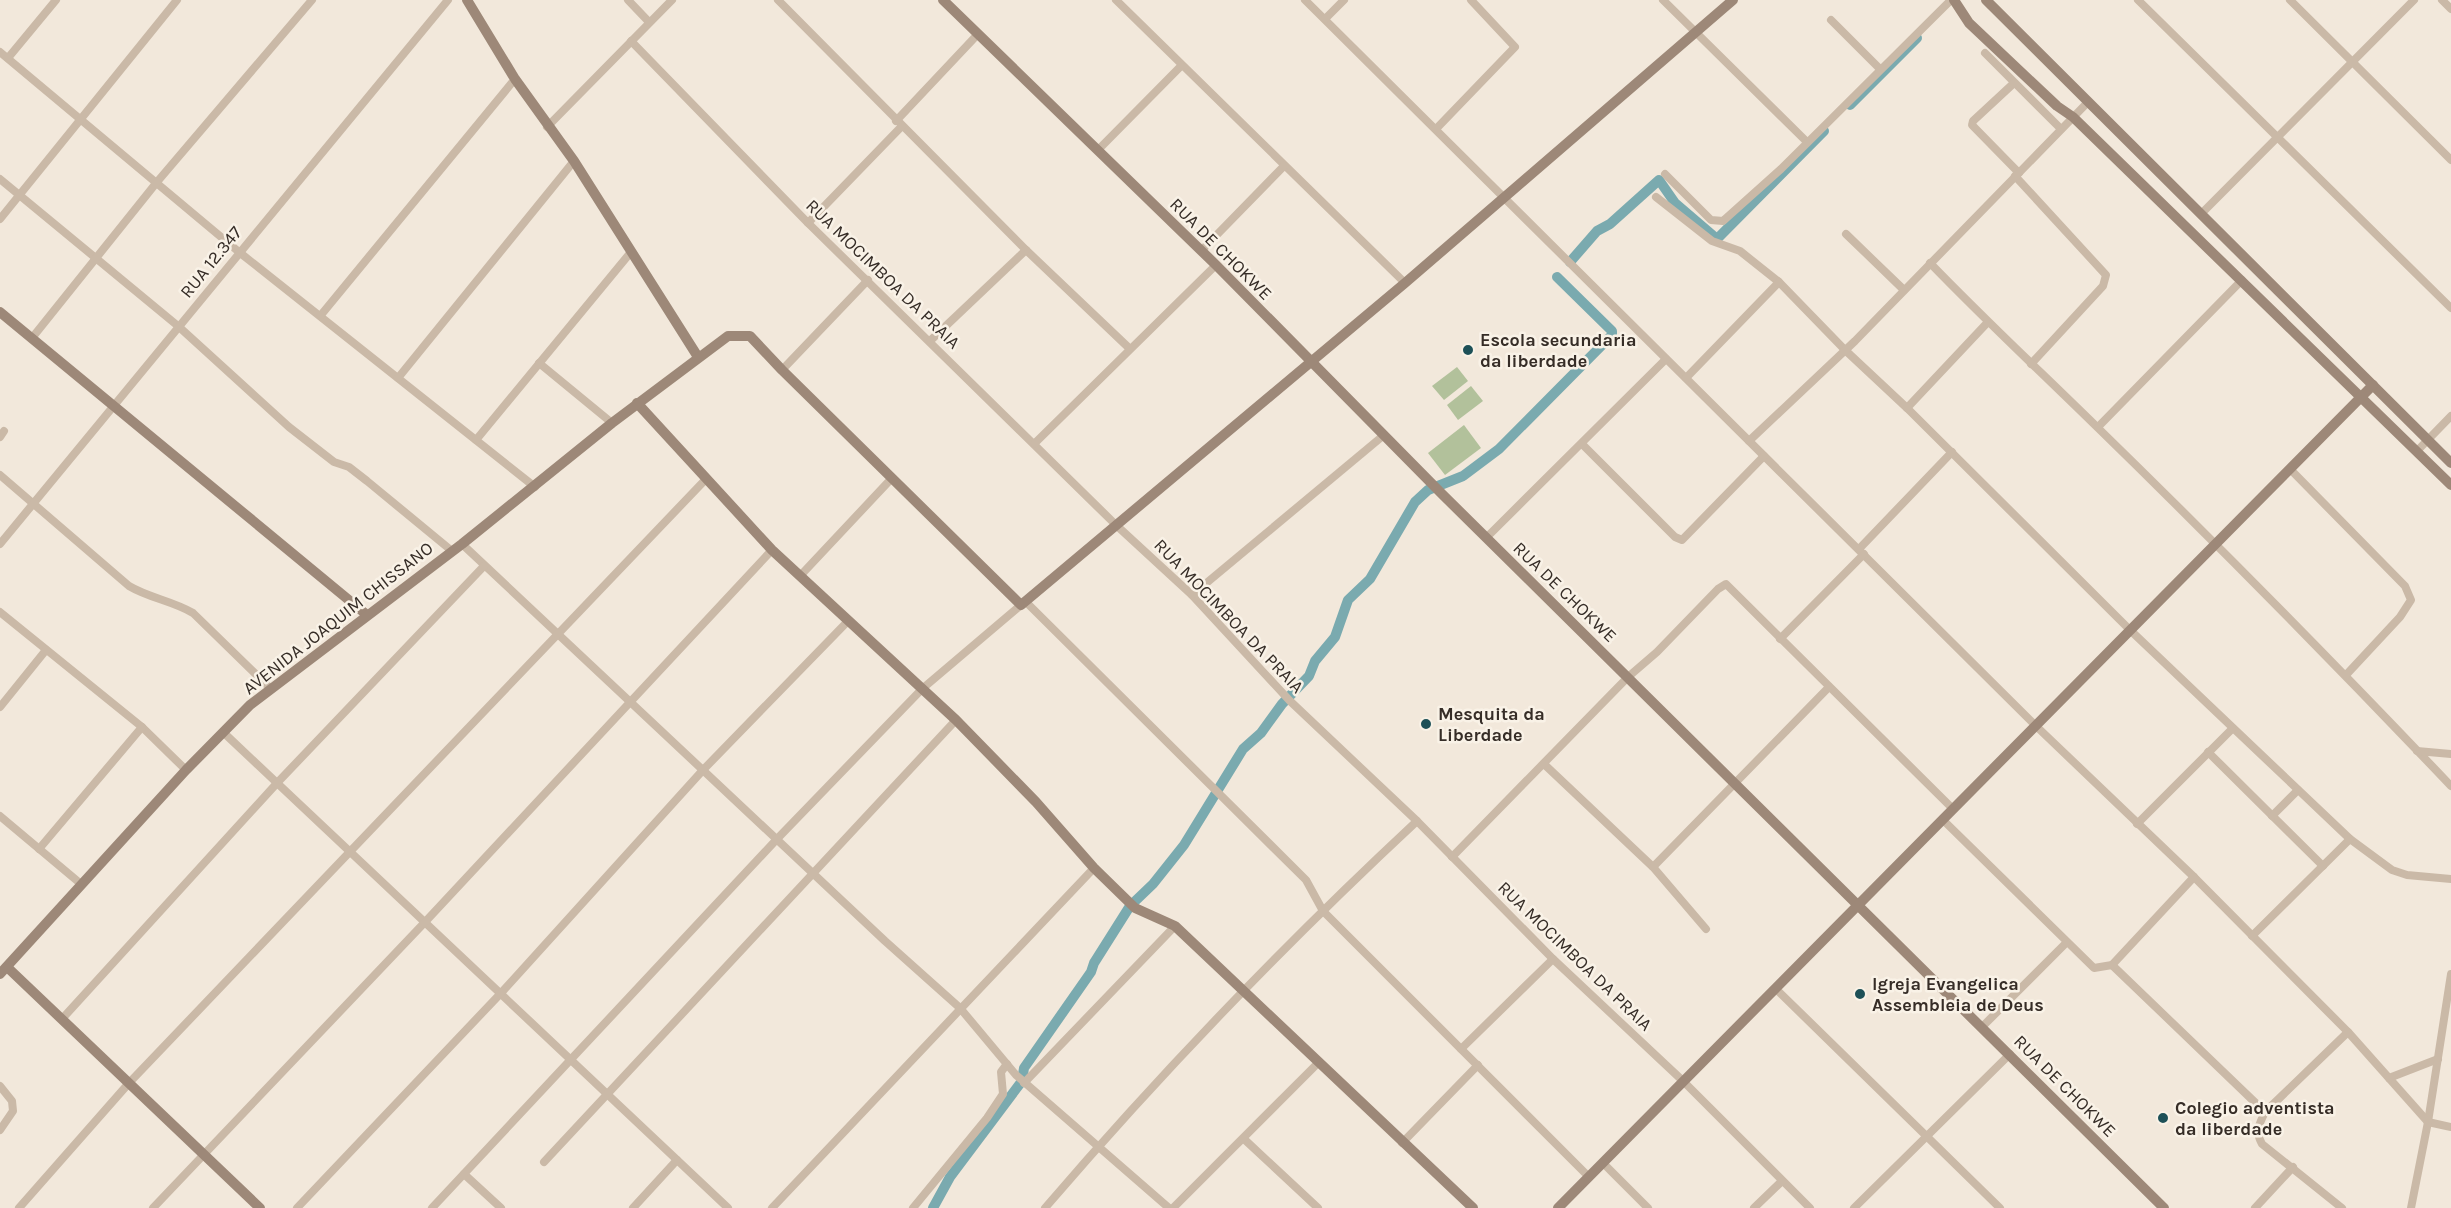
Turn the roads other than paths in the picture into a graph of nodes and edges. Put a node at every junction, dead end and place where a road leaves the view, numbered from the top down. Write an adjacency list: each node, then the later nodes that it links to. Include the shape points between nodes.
1 (56, 0): 31 (street)
2 (177, 0): 38 (street)
3 (312, 0): 53 (street)
4 (448, 0): 63 (street, RUA 12.347)
5 (467, 0): 35 (street)
6 (628, 0): 25 (street)
7 (672, 0): 25 (street)
8 (778, 0): 40 (street)
9 (944, 0): 27 (street, RUA DE CHOKWE)
10 (1116, 0): 33 (street)
11 (1305, 0): 23 (street)
12 (1344, 0): 23 (street)
13 (1471, 0): 42 (street, via 1515,46)
14 (1663, 0): 26 (street)
15 (1733, 0): 26 (street)
16 (1953, 0): 34 (street); 39 (street, via 1969,23)
17 (1986, 0): 37 (street)
18 (2138, 0): 44 (street)
19 (2290, 0): 32 (street)
20 (2414, 0): 32 (street)
21 (2442, 0): 22 (street)
22 (2451, 9)
23 (1325, 19): 42 (street)
24 (1831, 20): 34 (street)
25 (649, 22): 28 (street)
26 (1696, 31): 45 (street); 55 (street)
27 (978, 34): 40 (street); 46 (street, RUA DE CHOKWE)
28 (631, 40): 41 (street); 59 (street, RUA MOCIMBOA DA PRAIA)
29 (0, 52): 31 (street)
30 (1985, 53): 36 (street)
31 (8, 58): 38 (street)
32 (2350, 61): 44 (street); 47 (street)
33 (1181, 66): 46 (street); 49 (street)
34 (1880, 69): 45 (street)
35 (515, 79): 41 (street); 75 (street)
36 (2014, 83): 43 (street); 51 (street, via 1972,124)
37 (2088, 102): 39 (street); 57 (street)
38 (81, 117): 53 (street); 54 (street)
39 (2073, 117): 43 (street); 69 (street)
40 (899, 123): 59 (street); 61 (street)
41 (547, 127): 48 (street)
42 (1436, 129): 55 (street)
43 (2061, 129): 51 (street)
44 (2278, 139): 57 (street); 73 (street)
45 (1806, 141): 50 (street, via 1781,169 1718,222 1711,220)
46 (1098, 150): 62 (street, RUA DE CHOKWE)
47 (2451, 160)
48 (574, 161): 64 (street); 88 (street)
49 (1284, 166): 62 (street); 71 (street)
50 (1665, 174)
51 (2017, 175): 66 (street); 86 (street, via 2106,275 2103,286)
52 (0, 179): 54 (street)
53 (157, 182): 63 (street); 65 (street)
54 (19, 195): 58 (street); 65 (street)
55 (1503, 197): 71 (street); 83 (street)
56 (1656, 197): 70 (street, via 1712,241 1740,251)
57 (2201, 214): 90 (street)
58 (0, 219)
59 (808, 223): 68 (street, RUA MOCIMBOA DA PRAIA)
60 (1846, 234): 72 (street)
61 (1026, 250): 79 (street); 80 (street)
62 (1201, 251): 67 (street, RUA DE CHOKWE)
63 (239, 252): 75 (street); 77 (street, RUA 12.347)
64 (631, 252): 82 (street); 85 (street)
65 (97, 259): 77 (street); 78 (street)
66 (1930, 263): 72 (street); 76 (street)
67 (1216, 266): 80 (street); 84 (street, RUA DE CHOKWE)
68 (868, 280): 79 (street, RUA MOCIMBOA DA PRAIA); 87 (street)
69 (2242, 280): 91 (street); 97 (street)
70 (1779, 282): 81 (street); 89 (street)
71 (1405, 283): 84 (street)
72 (1904, 290): 81 (street)
73 (2451, 308)
74 (0, 312): 78 (street)
75 (321, 315): 88 (street)
76 (1988, 323): 86 (street); 94 (street)
77 (178, 326): 93 (street, RUA 12.347); 121 (street, via 289,427 334,462 349,467)
78 (32, 338): 93 (street)
79 (931, 340): 102 (street, RUA MOCIMBOA DA PRAIA)
80 (1129, 348): 102 (street)
81 (1845, 350): 94 (street); 101 (street)
82 (698, 357): 87 (street, AVENIDA JOAQUIM CHISSANO, via 728,336 750,336); 92 (street, AVENIDA JOAQUIM CHISSANO)
83 (1666, 358): 89 (street); 103 (street)
84 (1309, 362): 98 (street, RUA DE CHOKWE); 115 (street)
85 (539, 363): 96 (street); 99 (street)
86 (2031, 364): 97 (street)
87 (782, 370): 110 (street)
88 (398, 378): 99 (street)
89 (1686, 378): 101 (street)
90 (2373, 385): 91 (street); 100 (street)
91 (2361, 397): 104 (street); 108 (street)
92 (637, 403): 96 (street, AVENIDA JOAQUIM CHISSANO); 111 (street)
93 (112, 406): 114 (street, RUA 12.347); 128 (street)
94 (1907, 408): 105 (street)
95 (2451, 416): 100 (street)
96 (612, 423): 113 (street, AVENIDA JOAQUIM CHISSANO)
97 (2098, 428): 119 (street)
98 (1384, 435): 116 (street, RUA DE CHOKWE); 125 (street)
99 (476, 440): 113 (street)
100 (2427, 440): 104 (street); 107 (street)
101 (1749, 441): 106 (street)
102 (1035, 443): 115 (street, RUA MOCIMBOA DA PRAIA)
103 (1582, 444): 106 (street, via 1682,540); 116 (street)
104 (2417, 451): 112 (street)
105 (1952, 452): 122 (street); 130 (street)
106 (1764, 456): 122 (street)
107 (2451, 463)
108 (2290, 469): 119 (street); 134 (street, via 2405,586 2411,600)
109 (0, 475): 114 (street)
110 (892, 478): 124 (street); 126 (street)
111 (706, 479): 120 (street); 131 (street)
112 (2451, 485)
113 (535, 487): 118 (street, AVENIDA JOAQUIM CHISSANO)
114 (35, 503): 117 (street, RUA 12.347); 137 (street, via 129,586 193,612)
115 (1116, 525): 125 (street, RUA MOCIMBOA DA PRAIA); 126 (street)
116 (1486, 538): 135 (street, RUA DE CHOKWE)
117 (0, 544)
118 (462, 544): 121 (street, AVENIDA JOAQUIM CHISSANO); 123 (street)
119 (2214, 545): 130 (street); 134 (street)
120 (772, 550): 124 (street); 139 (street)
121 (452, 551): 128 (street, AVENIDA JOAQUIM CHISSANO)
122 (1862, 552): 132 (street); 142 (street)
123 (484, 566): 131 (street); 152 (street)
124 (800, 576): 129 (street)
125 (1192, 595): 160 (street, RUA MOCIMBOA DA PRAIA, via 1287,699)
126 (1024, 604): 138 (street); 175 (street, via 1306,880)
127 (0, 612): 133 (street)
128 (367, 615): 137 (street, AVENIDA JOAQUIM CHISSANO)
129 (849, 620): 138 (street); 151 (street)
130 (2130, 630): 142 (street); 144 (street)
131 (559, 633): 139 (street); 165 (street)
132 (1780, 639): 135 (street, via 1726,584); 136 (street)
133 (46, 650): 140 (street); 143 (street)
134 (2346, 675): 146 (street)
135 (1628, 677): 149 (street); 153 (street, RUA DE CHOKWE)
136 (1829, 687): 153 (street); 156 (street)
137 (271, 689): 145 (street, AVENIDA JOAQUIM CHISSANO)
138 (922, 689): 141 (street); 162 (street)
139 (630, 703): 151 (street); 176 (street)
140 (0, 707)
141 (956, 720): 169 (street); 170 (street)
142 (2036, 726): 156 (street); 161 (street)
143 (141, 727): 150 (street); 164 (street)
144 (2232, 729): 147 (street); 155 (street)
145 (224, 733): 150 (street, AVENIDA JOAQUIM CHISSANO); 152 (street)
146 (2417, 751): 148 (street); 154 (street)
147 (2208, 752): 158 (street); 161 (street)
148 (2451, 754)
149 (1544, 764): 166 (street); 168 (street)
150 (186, 770): 173 (street, AVENIDA JOAQUIM CHISSANO)
151 (703, 770): 162 (street); 187 (street)
152 (278, 782): 165 (street); 189 (street)
153 (1736, 783): 168 (street); 174 (street, RUA DE CHOKWE)
154 (2451, 786)
155 (2298, 790): 158 (street); 163 (street)
156 (1953, 809): 159 (street)
157 (0, 816): 164 (street)
158 (2272, 816): 167 (street)
159 (1942, 820): 174 (street); 180 (street)
160 (1417, 821): 166 (street, RUA MOCIMBOA DA PRAIA); 175 (street)
161 (2137, 824): 171 (street)
162 (777, 839): 170 (street); 195 (street)
163 (2350, 839): 167 (street); 172 (street, via 2392,870)
164 (39, 849): 173 (street)
165 (351, 852): 176 (street); 201 (street)
166 (1452, 857): 181 (street, RUA MOCIMBOA DA PRAIA)
167 (2323, 866): 179 (street)
168 (1653, 867): 178 (street)
169 (1094, 868): 177 (street, via 1136,908); 188 (street)
170 (813, 872): 188 (street); 204 (street)
171 (2194, 877): 179 (street); 182 (street)
172 (2451, 879)
173 (81, 884): 183 (street, AVENIDA JOAQUIM CHISSANO)
174 (1859, 907): 185 (street); 190 (street, RUA DE CHOKWE)
175 (1323, 911): 186 (street); 192 (street)
176 (426, 921): 187 (street); 213 (street)
177 (1175, 926): 186 (street); 202 (street)
178 (1706, 929)
179 (2252, 936): 191 (street)
180 (2066, 943): 182 (street, via 2094,968); 190 (street)
181 (1553, 959): 192 (street); 200 (street, RUA MOCIMBOA DA PRAIA)
182 (2112, 965): 205 (street)
183 (2, 967): 189 (street)
184 (2451, 974): 194 (street)
185 (1776, 989): 200 (street); 209 (street)
186 (1243, 992): 196 (street); 212 (street)
187 (502, 993): 195 (street); 224 (street)
188 (960, 1008): 197 (street); 229 (street)
189 (62, 1019): 201 (street)
190 (1983, 1026): 193 (street, RUA DE CHOKWE)
191 (2348, 1032): 199 (street); 205 (street)
192 (1461, 1049): 198 (street)
193 (2010, 1054): 209 (street); 241 (street, RUA DE CHOKWE)
194 (2438, 1059): 199 (street); 206 (street)
195 (573, 1060): 204 (street); 218 (street)
196 (1318, 1063): 210 (street); 211 (street)
197 (1007, 1064): 202 (street); 230 (street, via 1001,1072 1003,1094 987,1119)
198 (1478, 1065): 211 (street); 219 (street)
199 (2389, 1078): 206 (street)
200 (1683, 1081): 216 (street); 220 (street, RUA MOCIMBOA DA PRAIA)
201 (129, 1083): 213 (street); 221 (street)
202 (1024, 1083): 212 (street)
203 (0, 1086): 208 (street, via 12,1101 13,1111)
204 (606, 1093): 214 (street); 215 (street)
205 (2265, 1112): 217 (street, via 2257,1136)
206 (2428, 1122): 207 (street); 244 (street)
207 (2451, 1127)
208 (0, 1130)
209 (1925, 1135): 239 (street); 240 (street)
210 (1244, 1139): 232 (street); 233 (street)
211 (1402, 1143): 234 (street)
212 (1099, 1145): 231 (street); 232 (street)
213 (204, 1154): 222 (street); 223 (street)
214 (677, 1160): 227 (street); 228 (street)
215 (544, 1162)
216 (1603, 1163): 219 (street); 236 (street)
217 (2293, 1167): 242 (street); 243 (street)
218 (464, 1174): 225 (street); 226 (street)
219 (1588, 1176): 235 (street)
220 (1782, 1181): 237 (street); 238 (street, RUA MOCIMBOA DA PRAIA)
221 (19, 1208)
222 (153, 1208)
223 (260, 1208)
224 (297, 1208)
225 (432, 1208)
226 (501, 1208)
227 (633, 1208)
228 (728, 1208)
229 (772, 1208)
230 (913, 1208)
231 (1045, 1208)
232 (1171, 1208)
233 (1318, 1208)
234 (1473, 1208)
235 (1558, 1208)
236 (1648, 1208)
237 (1754, 1208)
238 (1810, 1208)
239 (1854, 1208)
240 (2000, 1208)
241 (2164, 1208)
242 (2255, 1208)
243 (2342, 1208)
244 (2411, 1208)

